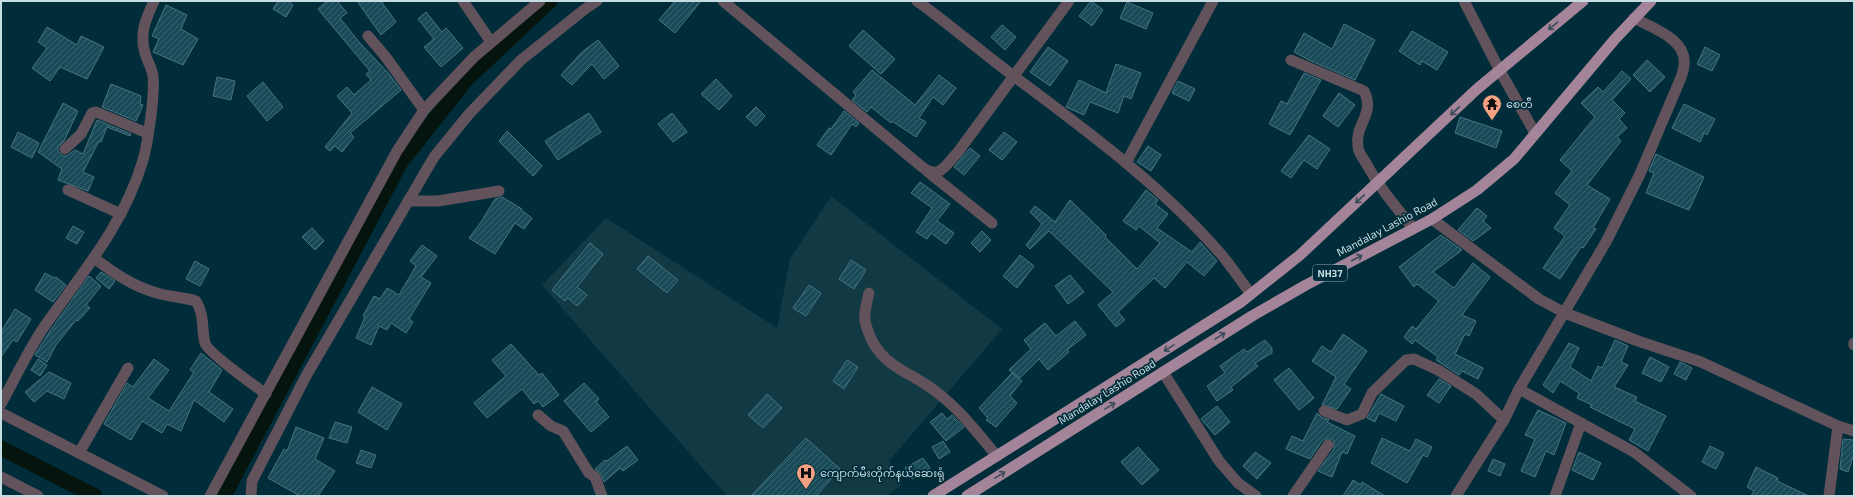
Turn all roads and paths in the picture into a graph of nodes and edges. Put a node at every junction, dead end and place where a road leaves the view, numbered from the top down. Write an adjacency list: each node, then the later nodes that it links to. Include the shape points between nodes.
1 (154, 1): 19 (street, via 144,23 142,38 153,76)
2 (463, 1): 14 (street)
3 (540, 1): 14 (street)
4 (597, 1): 27 (street, via 521,60 468,114 434,157)
5 (724, 1): 23 (street)
6 (917, 1): 17 (street)
7 (1069, 1): 17 (street)
8 (1213, 1): 22 (street)
9 (1464, 1): 16 (street)
10 (1583, 1): 16 (highway, Mandalay Lashio Road / NH37, one-way to 16)
11 (1651, 1): 12 (highway, Mandalay Lashio Road / NH37)
12 (1634, 18): 20 (highway, Mandalay Lashio Road / NH37); 35 (street, via 1677,42 1684,54 1684,64 1680,80 1640,174 1606,242)
13 (368, 36): 18 (street)
14 (491, 42): 18 (street)
15 (1291, 60): 24 (street, via 1364,91 1369,101 1357,133 1358,148)
16 (1500, 70): 20 (street); 24 (highway, Mandalay Lashio Road / NH37, one-way to 24)
17 (1015, 76): 22 (street); 23 (street, via 958,152 941,170)
18 (424, 110): 39 (street, via 397,151)
19 (147, 133): 21 (street, via 96,112 92,113 80,134); 28 (street, via 143,159 129,200)
20 (1535, 133): 29 (highway, Mandalay Lashio Road / NH37, via 1514,159 1477,190)
21 (65, 149)
22 (1126, 163): 34 (street, via 1177,207 1221,254)
23 (928, 172): 30 (street)
24 (1377, 183): 31 (street); 34 (highway, Mandalay Lashio Road / NH37, one-way to 34, via 1300,255)
25 (68, 190): 28 (street)
26 (499, 191): 27 (street, via 438,201)
27 (408, 201): 55 (street, via 306,376 252,481)
28 (121, 214): 32 (street)
29 (1432, 219): 31 (highway, Mandalay Lashio Road / NH37); 35 (street, via 1539,299)
30 (992, 223)
31 (1413, 228): 37 (highway, Mandalay Lashio Road / NH37, one-way to 31, via 1259,312)
32 (94, 258): 39 (street, via 131,284 196,301 202,311 205,345); 40 (street, via 43,328)
33 (869, 293): 50 (street, via 865,320 872,344 886,360 940,394)
34 (1251, 294): 50 (highway, Mandalay Lashio Road / NH37, one-way to 50)
35 (1565, 312): 38 (street); 46 (street, via 1701,362)
36 (128, 368): 49 (street)
37 (1163, 372): 58 (highway, Mandalay Lashio Road / NH37, one-way to 37); 59 (street, via 1219,461 1238,483)
38 (1519, 389): 44 (street); 45 (street)
39 (266, 394): 54 (street)
40 (1, 404)
41 (1324, 411): 44 (street, via 1347,420 1362,414 1372,394 1406,360 1414,359 1438,370 1476,394)
42 (1, 413): 49 (street)
43 (538, 415): 56 (street, via 566,435 585,468 594,478)
44 (1504, 420): 61 (street)
45 (1581, 423): 62 (street); 63 (street, via 1634,452)
46 (1838, 426): 47 (street); 64 (street)
47 (1854, 431)
48 (1328, 445): 60 (street)
49 (79, 453): 53 (street)
50 (997, 456): 57 (highway, Mandalay Lashio Road / NH37)
51 (1, 478): 52 (street)
52 (38, 496)
53 (163, 496)
54 (210, 496)
55 (251, 496)
56 (602, 496)
57 (934, 496)
58 (967, 496)
59 (1256, 496)
60 (1293, 496)
61 (1456, 496)
62 (1555, 496)
63 (1691, 496)
64 (1829, 496)

